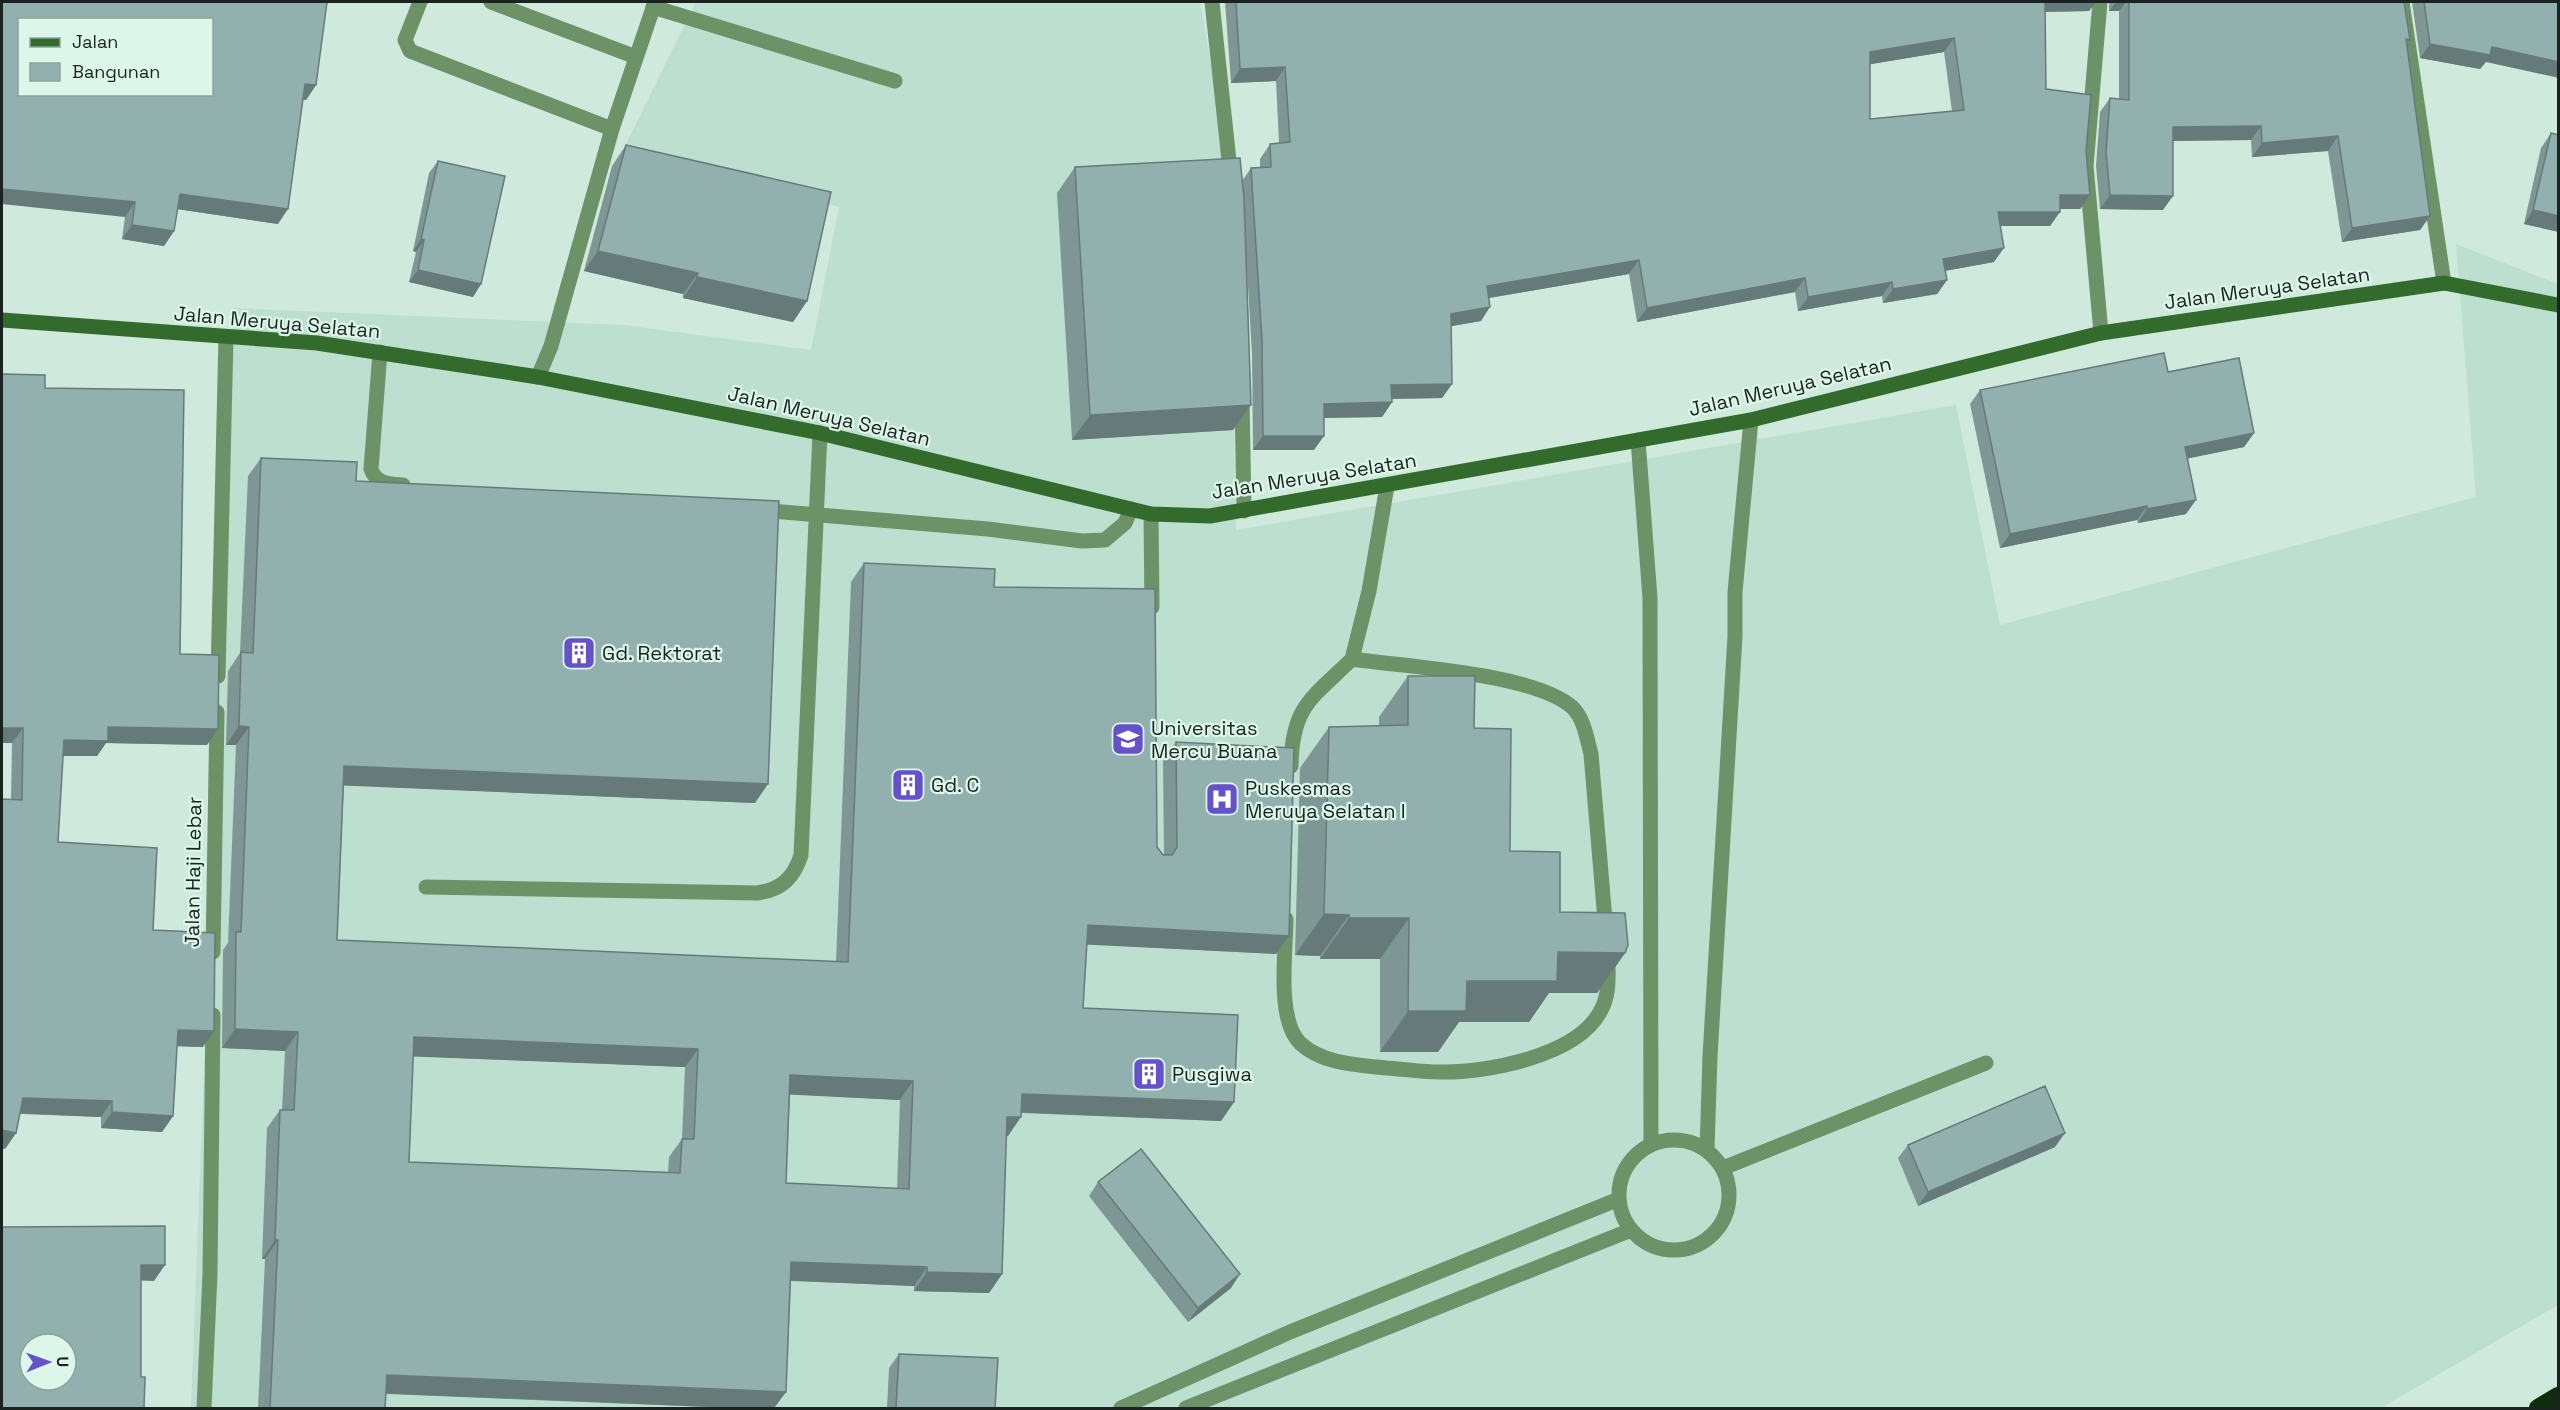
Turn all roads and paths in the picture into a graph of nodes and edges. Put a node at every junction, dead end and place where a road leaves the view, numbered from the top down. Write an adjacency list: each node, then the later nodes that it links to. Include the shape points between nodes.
1 (420, 2): 9 (street, via 405,40 410,51)
2 (491, 2): 7 (street)
3 (1212, 2): 10 (street)
4 (2100, 2): 14 (street, via 2086,166)
5 (2402, 2): 11 (street)
6 (654, 4): 7 (street); 8 (street)
7 (636, 57): 9 (street)
8 (895, 81)
9 (612, 129): 17 (street, via 551,346)
10 (1232, 190)
11 (2444, 283): 12 (main road, Jalan Meruya Selatan); 14 (main road, Jalan Meruya Selatan)
12 (2559, 305)
13 (2, 320): 15 (main road, Jalan Meruya Selatan)
14 (2102, 333): 19 (main road, Jalan Meruya Selatan)
15 (226, 337): 16 (main road, Jalan Meruya Selatan); 34 (street, Jalan Haji Lebar)
16 (380, 352): 17 (main road, Jalan Meruya Selatan); 22 (street, via 371,469 385,484)
17 (538, 377): 20 (main road, Jalan Meruya Selatan)
18 (1242, 378): 26 (street)
19 (1751, 420): 21 (main road, Jalan Meruya Selatan); 38 (street, via 1735,592 1736,636)
20 (820, 433): 25 (main road, Jalan Meruya Selatan); 27 (street)
21 (1638, 440): 23 (main road, Jalan Meruya Selatan); 37 (street, via 1650,598)
22 (421, 486)
23 (1387, 486): 26 (main road, Jalan Meruya Selatan); 30 (street, via 1369,591)
24 (744, 508): 27 (street)
25 (1131, 510): 27 (street, via 1125,523 1105,540 1082,541); 28 (main road, Jalan Meruya Selatan)
26 (1244, 511): 28 (main road, Jalan Meruya Selatan, via 1210,516)
27 (816, 513): 32 (street, via 801,855 791,878 772,891 757,893)
28 (1152, 514): 29 (street)
29 (1152, 620)
30 (1352, 659): 31 (street, via 1300,713 1291,746); 33 (street, via 1525,685 1573,708 1584,727 1591,754 1609,987 1600,1013 1578,1035 1551,1051 1503,1066 1442,1073 1355,1065 1320,1056 1299,1042 1287,1016)
31 (1290, 782)
32 (426, 887)
33 (1287, 900)
34 (213, 967)
35 (213, 1002): 43 (street, via 210,1274)
36 (1986, 1063): 39 (street)
37 (1650, 1145): 38 (street, via 1679,1140); 40 (street, via 1632,1159 1622,1177)
38 (1707, 1150): 39 (street)
39 (1723, 1168): 41 (street, via 1729,1190 1726,1214 1714,1234 1695,1247 1671,1251 1649,1245)
40 (1619, 1199): 41 (street); 44 (street, via 1290,1332)
41 (1631, 1230): 45 (street)
42 (2559, 1396): 46 (highway)
43 (204, 1408)
44 (1121, 1408)
45 (1186, 1408)
46 (2538, 1408)

